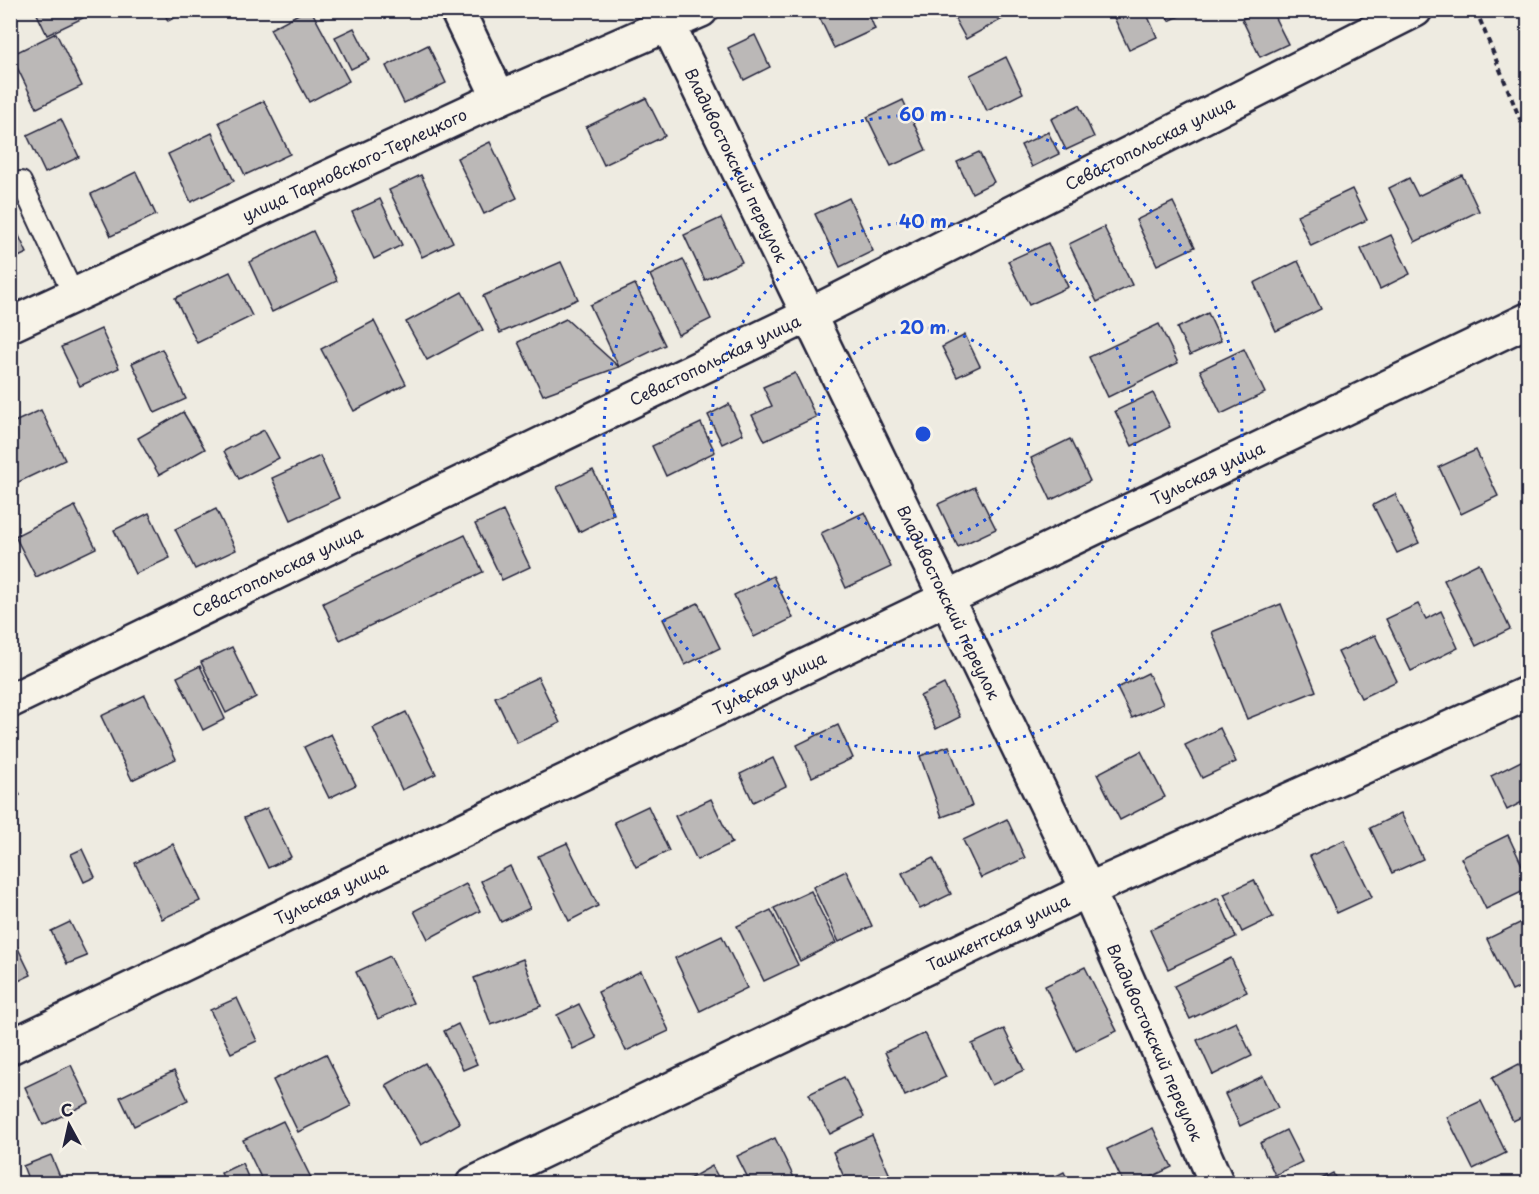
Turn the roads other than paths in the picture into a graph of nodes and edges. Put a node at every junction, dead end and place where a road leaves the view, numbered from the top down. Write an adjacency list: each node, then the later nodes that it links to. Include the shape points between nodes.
1 (458, 10): 5 (street)
2 (701, 10): 4 (street, улица Тарновского-Терлецкого)
3 (1415, 10): 8 (street, Севастопольская улица)
4 (668, 26): 5 (street, улица Тарновского-Терлецкого); 8 (street, Владивостокский переулок)
5 (499, 98): 7 (street, улица Тарновского-Терлецкого)
6 (21, 182): 7 (lane)
7 (74, 296): 10 (street, улица Тарновского-Терлецкого)
8 (809, 315): 11 (street, Владивостокский переулок); 13 (street, Севастопольская улица)
9 (1528, 320): 11 (street, Тульская улица)
10 (10, 325)
11 (947, 598): 14 (street, Владивостокский переулок); 15 (street, Тульская улица)
12 (1528, 693): 14 (street, Ташкентская улица)
13 (10, 701)
14 (1088, 890): 16 (street, Ташкентская улица); 17 (street, Владивостокский переулок)
15 (10, 1047)
16 (473, 1184)
17 (1217, 1184)

